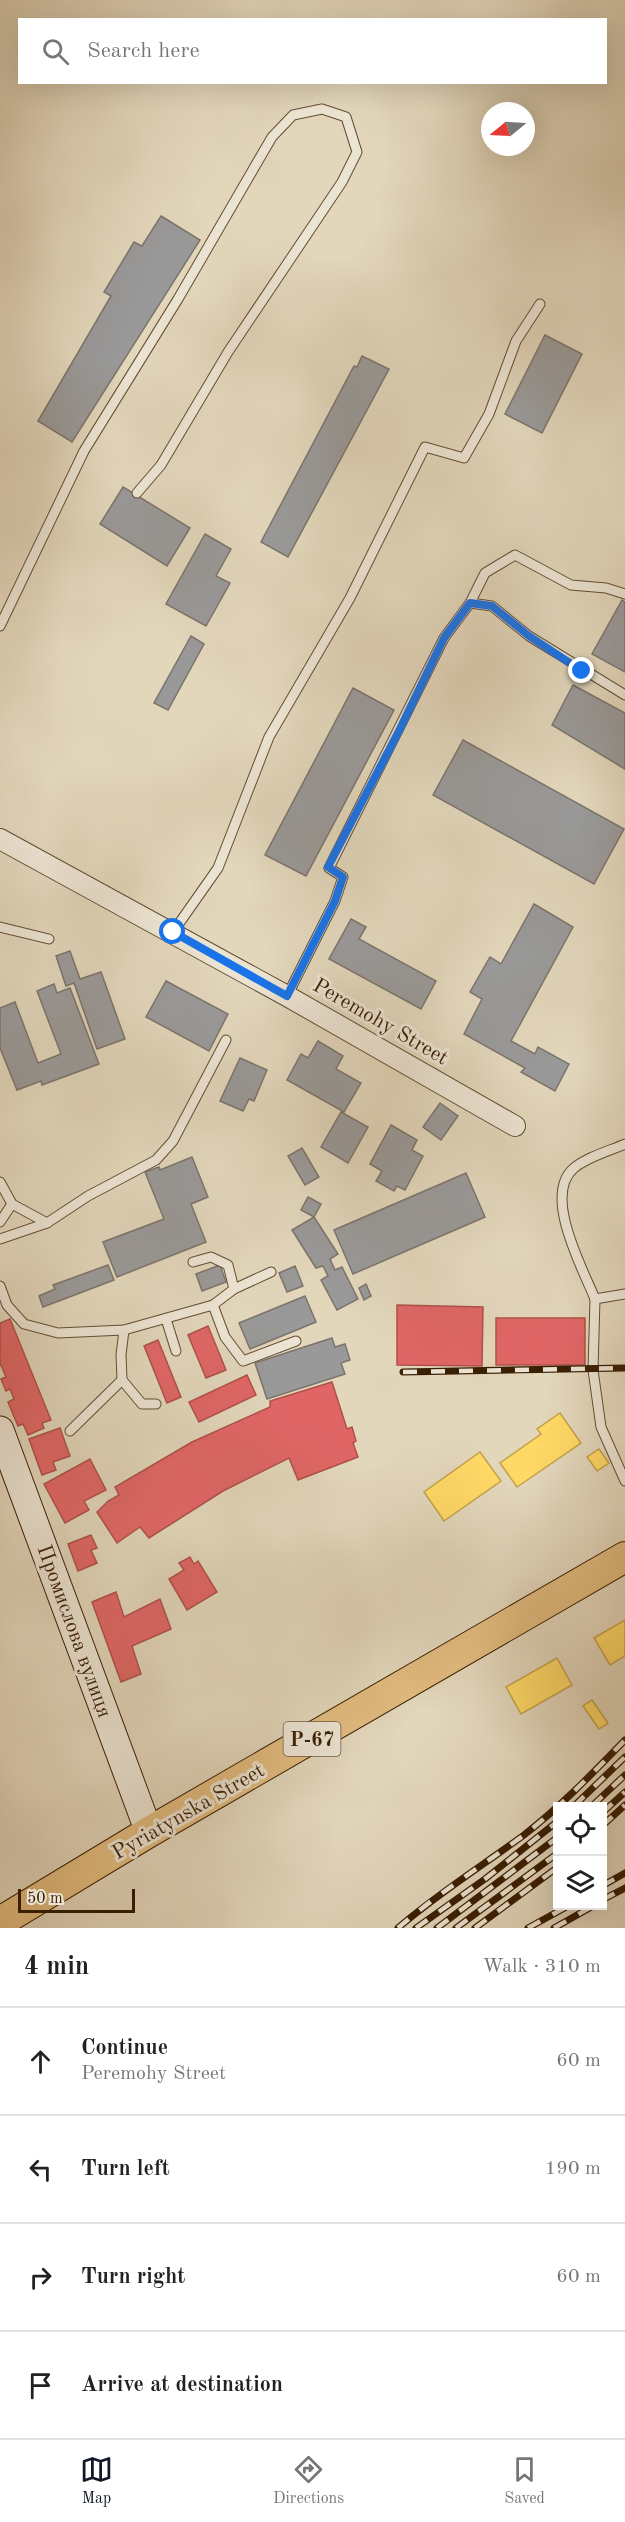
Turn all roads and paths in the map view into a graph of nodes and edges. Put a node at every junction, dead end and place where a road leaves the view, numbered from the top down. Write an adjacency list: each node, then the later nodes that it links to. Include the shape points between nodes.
1 (540, 304): 9 (lane, via 516,341 489,414 464,458 425,447 350,598 269,737 218,868)
2 (137, 493): 5 (lane, via 161,465 228,352 342,182 357,152 346,117 322,109 293,115 272,137 84,451)
3 (625, 594): 4 (lane, via 571,585 515,555 485,573)
4 (470, 603): 6 (lane, via 492,606 529,636); 11 (lane, via 444,638 328,867 343,877)
5 (0, 626)
6 (625, 695)
7 (0, 839): 9 (street, Peremohy Street)
8 (0, 927): 10 (lane)
9 (173, 932): 11 (street, Peremohy Street)
10 (49, 939)
11 (287, 996): 13 (street, Peremohy Street)
12 (226, 1040): 18 (lane, via 173,1141 156,1160)
13 (516, 1126)
14 (625, 1144): 25 (lane, via 573,1169 561,1190 565,1224)
15 (0, 1182): 16 (lane)
16 (12, 1204): 17 (lane); 18 (lane)
17 (0, 1222)
18 (47, 1223): 19 (lane)
19 (0, 1239)
20 (193, 1262): 23 (lane, via 211,1257 228,1265)
21 (271, 1272): 23 (lane)
22 (0, 1286): 28 (lane, via 7,1305 24,1324 58,1333)
23 (234, 1289): 26 (lane)
24 (625, 1294): 25 (lane)
25 (595, 1299): 35 (lane, via 593,1370 602,1427)
26 (213, 1305): 27 (lane); 29 (lane, via 225,1337 243,1361)
27 (166, 1319): 28 (lane); 30 (lane)
28 (124, 1330): 31 (lane)
29 (296, 1341)
30 (176, 1351)
31 (122, 1380): 32 (lane, via 142,1404); 34 (lane)
32 (156, 1404)
33 (0, 1430): 37 (street, Промислова вулиця)
34 (70, 1431)
35 (625, 1482)
36 (625, 1557): 37 (main road, Pyriatynska Street / Р-67)
37 (149, 1832): 38 (main road, Pyriatynska Street / Р-67)
38 (0, 1922)

